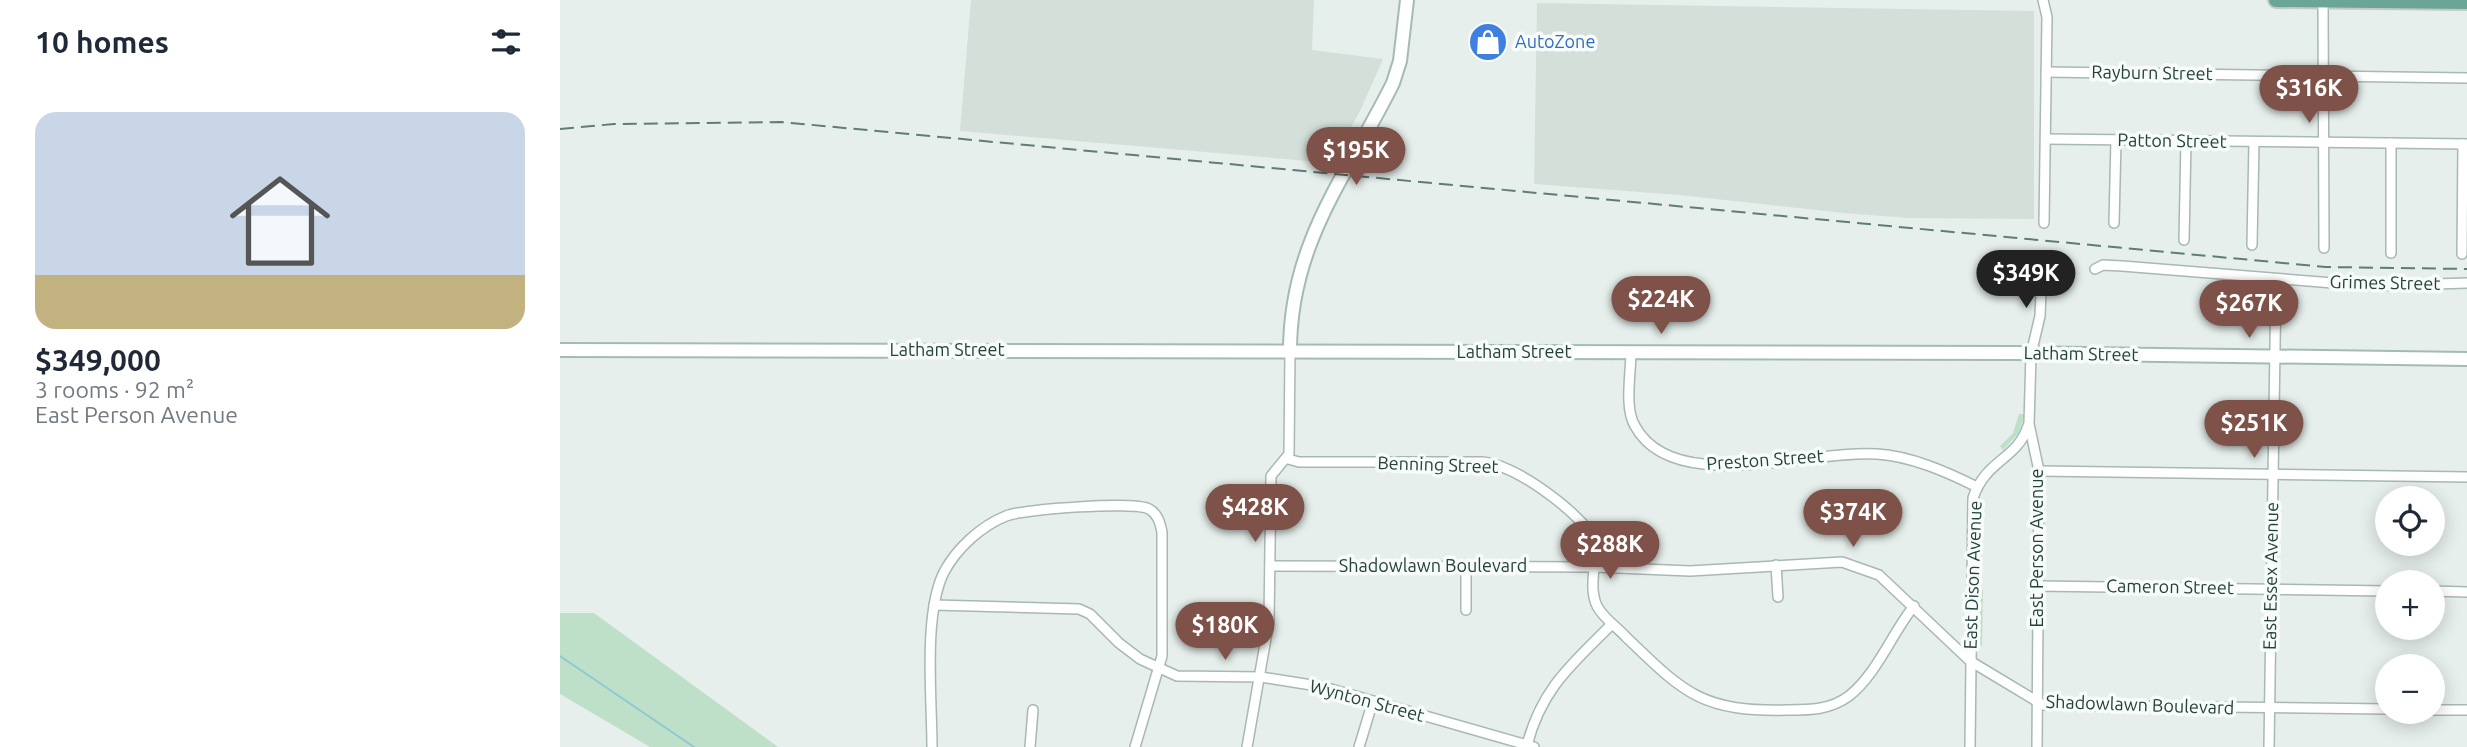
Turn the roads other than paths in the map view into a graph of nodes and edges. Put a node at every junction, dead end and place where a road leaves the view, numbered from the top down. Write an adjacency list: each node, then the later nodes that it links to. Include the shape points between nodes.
1 (1407, 0): 29 (street, via 1393,83 1302,261)
2 (2043, 0): 7 (street)
3 (2276, 0): 4 (main road)
4 (2323, 1): 5 (main road); 8 (street)
5 (2353, 1): 6 (main road)
6 (2467, 2)
7 (2046, 72): 8 (street, Rayburn Street); 10 (street)
8 (2324, 76): 9 (street, Rayburn Street); 14 (street)
9 (2467, 78)
10 (2046, 139): 11 (street, Patton Street); 17 (street)
11 (2116, 140): 12 (street, Patton Street); 18 (street)
12 (2186, 141): 13 (street, Patton Street); 19 (street)
13 (2254, 142): 14 (street, Patton Street); 20 (street)
14 (2324, 143): 15 (street, Patton Street); 21 (street)
15 (2391, 143): 16 (street, Patton Street); 22 (street)
16 (2465, 144): 23 (street)
17 (2044, 223)
18 (2114, 223)
19 (2184, 240)
20 (2252, 245)
21 (2324, 248)
22 (2391, 253)
23 (2462, 254)
24 (2042, 267): 31 (street, East Person Avenue, via 2040,316)
25 (2095, 269): 26 (street, Grimes Street, via 2122,266)
26 (2276, 280): 27 (street, Grimes Street, via 2409,287); 32 (street, East Essex Avenue)
27 (2467, 283)
28 (560, 350): 29 (street, Latham Street)
29 (1290, 351): 30 (street, Latham Street); 35 (street)
30 (1631, 352): 31 (street, Latham Street); 39 (street, Preston Street, via 1633,423 1647,441 1673,459 1703,465 1873,453 1918,462)
31 (2031, 354): 32 (street, Latham Street); 34 (street, East Person Avenue)
32 (2274, 357): 33 (street, Latham Street); 37 (street, East Essex Avenue)
33 (2467, 359)
34 (2029, 424): 36 (street, East Person Avenue); 39 (street, East Dison Avenue, via 2020,445 1991,466)
35 (1288, 459): 41 (street, via 1271,476); 43 (street, Benning Street, via 1475,462 1507,467 1586,527 1594,541)
36 (2039, 471): 37 (street); 44 (street, East Person Avenue)
37 (2272, 475): 38 (street); 45 (street, East Essex Avenue)
38 (2467, 477)
39 (1977, 487): 54 (street, East Dison Avenue, via 1972,504)
40 (1776, 565): 43 (street, Shadowlawn Boulevard, via 1690,571); 49 (street); 51 (street, Shadowlawn Boulevard, via 1831,561 1861,566 1885,579)
41 (1270, 566): 42 (street, Shadowlawn Boulevard); 56 (street)
42 (1466, 566): 43 (street, Shadowlawn Boulevard); 52 (street)
43 (1595, 567): 53 (street, Benning Street, via 1596,601)
44 (2037, 586): 45 (street, Cameron Street); 58 (street, East Person Avenue)
45 (2270, 589): 46 (street, Cameron Street); 59 (street, East Essex Avenue)
46 (2375, 590)
47 (2445, 591): 48 (street)
48 (2467, 592)
49 (1778, 597)
50 (934, 605): 55 (street, Wynton Street, via 1079,609 1098,620 1119,643); 55 (street, via 944,572 960,549 1007,516 1035,510 1149,508 1158,517 1162,532 1163,627); 65 (street)
51 (1914, 606): 53 (street, Benning Street, via 1855,691 1837,703 1813,710 1739,710 1703,700 1672,682); 54 (street, Shadowlawn Boulevard)
52 (1466, 610)
53 (1612, 624): 64 (street, via 1551,686 1539,708)
54 (1970, 661): 58 (street, Shadowlawn Boulevard); 70 (street, East Dison Avenue)
55 (1158, 667): 56 (street, Wynton Street, via 1177,676); 67 (street)
56 (1261, 677): 57 (street, Wynton Street, via 1327,687); 68 (street)
57 (1373, 701): 64 (street, Wynton Street); 69 (street)
58 (2038, 702): 59 (street, Shadowlawn Boulevard); 71 (street, East Person Avenue)
59 (2270, 708): 60 (street, Shadowlawn Boulevard); 72 (street, East Essex Avenue)
60 (2375, 709)
61 (1033, 710): 66 (street)
62 (2445, 710): 63 (street)
63 (2467, 710)
64 (1530, 746)
65 (932, 747)
66 (1030, 747)
67 (1135, 747)
68 (1247, 747)
69 (1359, 747)
70 (1970, 747)
71 (2037, 747)
72 (2269, 747)

